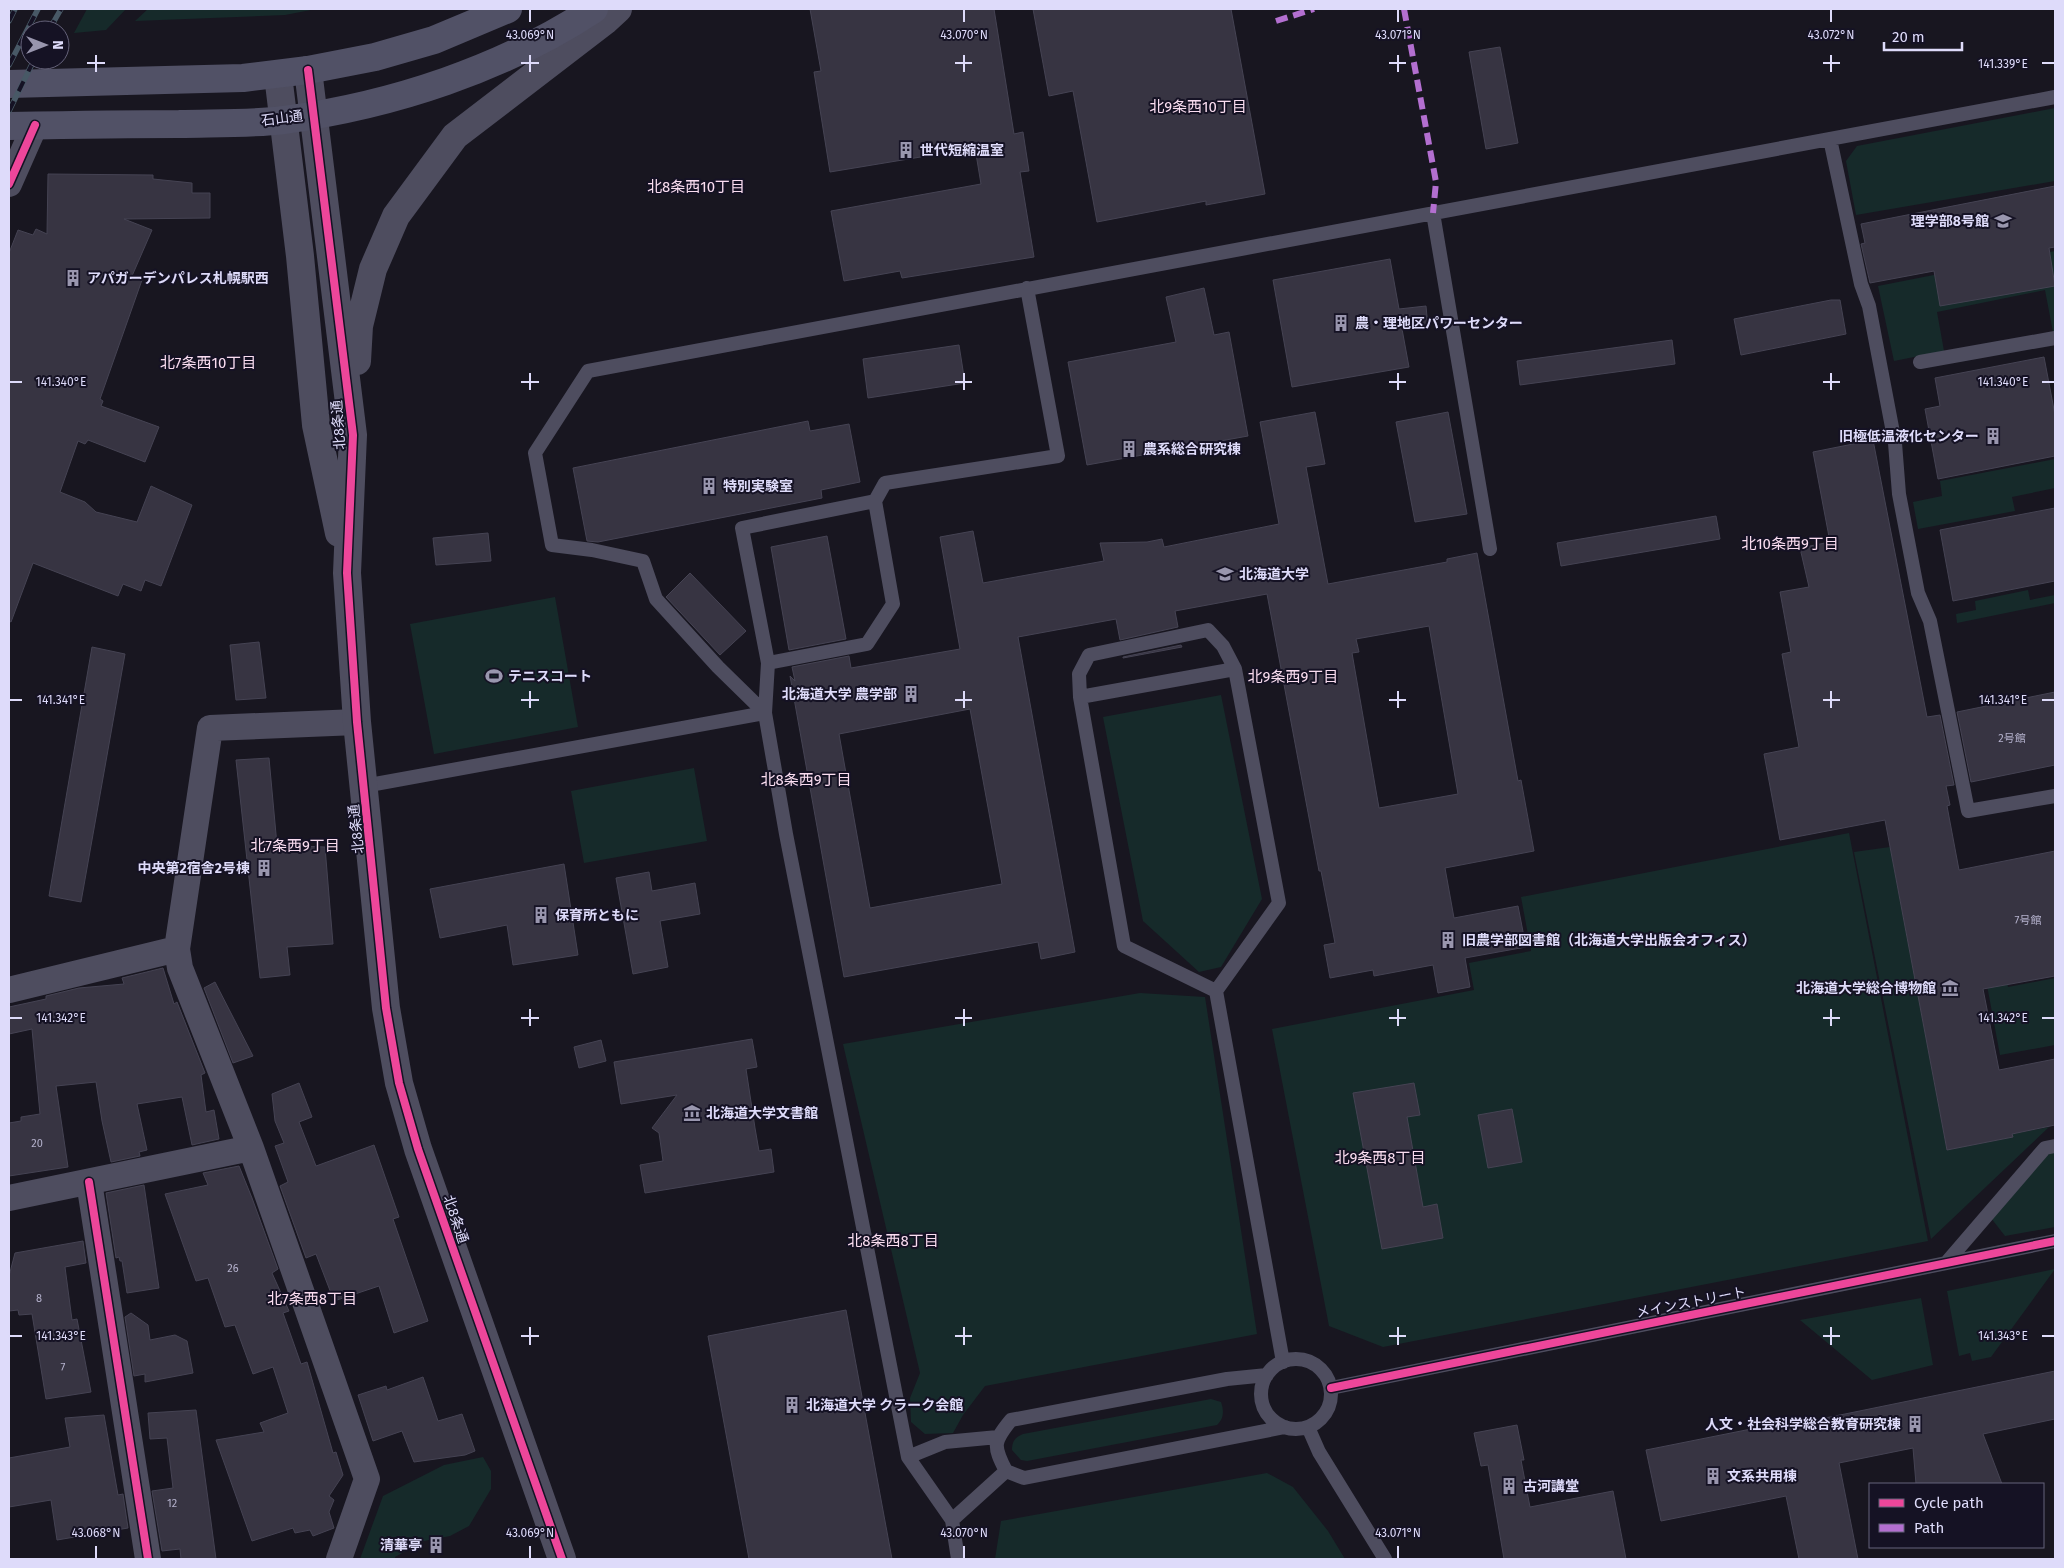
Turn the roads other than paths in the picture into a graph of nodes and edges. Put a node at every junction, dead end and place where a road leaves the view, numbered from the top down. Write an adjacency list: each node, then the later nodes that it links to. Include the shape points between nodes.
1 (508, 9): 4 (main road, via 434,40 375,57)
2 (594, 9): 8 (main road, 石山通, via 516,53 445,81 388,99)
3 (618, 9): 17 (street, via 455,136 396,216 373,269 359,326)
4 (308, 70): 5 (main road); 8 (street, 北8条通)
5 (278, 75): 6 (main road); 9 (street, 北8条通)
6 (9, 84)
7 (2055, 97): 11 (lane)
8 (315, 114): 9 (main road, 石山通); 17 (street, 北8条通)
9 (283, 120): 10 (main road, 石山通); 20 (street, 北8条通, via 316,425)
10 (22, 125): 12 (street)
11 (1830, 139): 13 (lane); 27 (lane, via 1861,284 1869,306 1895,443 1899,494 1918,593 1930,621 1968,811)
12 (9, 184)
13 (1433, 213): 14 (lane); 19 (lane)
14 (1028, 288): 18 (lane, via 1058,456 885,483); 24 (lane, via 588,371 534,453 552,545 643,561 656,599)
15 (2055, 338): 16 (lane)
16 (1920, 362)
17 (353, 435): 20 (street, 北8条通)
18 (875, 501): 21 (lane, via 893,604 867,644); 21 (lane, via 742,528)
19 (1490, 548)
20 (347, 573): 25 (street, 北8条通)
21 (768, 663): 24 (lane)
22 (1235, 669): 23 (lane); 23 (lane, via 1223,646 1208,630 1089,655 1079,674); 30 (lane, via 1279,903)
23 (1080, 697): 30 (lane, via 1124,946)
24 (765, 713): 26 (lane); 43 (lane)
25 (357, 722): 26 (street, 北8条通); 28 (street, via 210,728)
26 (364, 786): 48 (street, 北8条通, via 386,1008 399,1083 418,1149)
27 (2055, 796)
28 (177, 949): 29 (street); 32 (street, via 180,968)
29 (9, 990)
30 (1216, 991): 37 (lane)
31 (2055, 1146): 36 (lane, via 2044,1148)
32 (251, 1148): 33 (street); 47 (street, via 367,1479)
33 (89, 1182): 34 (street); 46 (street)
34 (9, 1198)
35 (2055, 1241): 36 (lane, メインストリート)
36 (1946, 1263): 39 (lane, メインストリート)
37 (1283, 1362): 38 (lane); 39 (lane, via 1303,1359 1313,1363 1327,1378)
38 (1266, 1375): 40 (lane, via 1262,1385 1263,1406 1276,1422); 42 (lane, via 1227,1379 1011,1420)
39 (1331, 1388): 41 (lane, via 1324,1416)
40 (1285, 1427): 41 (lane); 44 (lane, via 1024,1478)
41 (1308, 1427): 50 (lane, via 1319,1452)
42 (998, 1437): 43 (lane, via 945,1442); 44 (lane, via 998,1454)
43 (908, 1457): 45 (lane)
44 (1006, 1471): 45 (lane)
45 (952, 1520): 49 (lane)
46 (148, 1559)
47 (339, 1559)
48 (562, 1559)
49 (958, 1559)
50 (1385, 1559)

